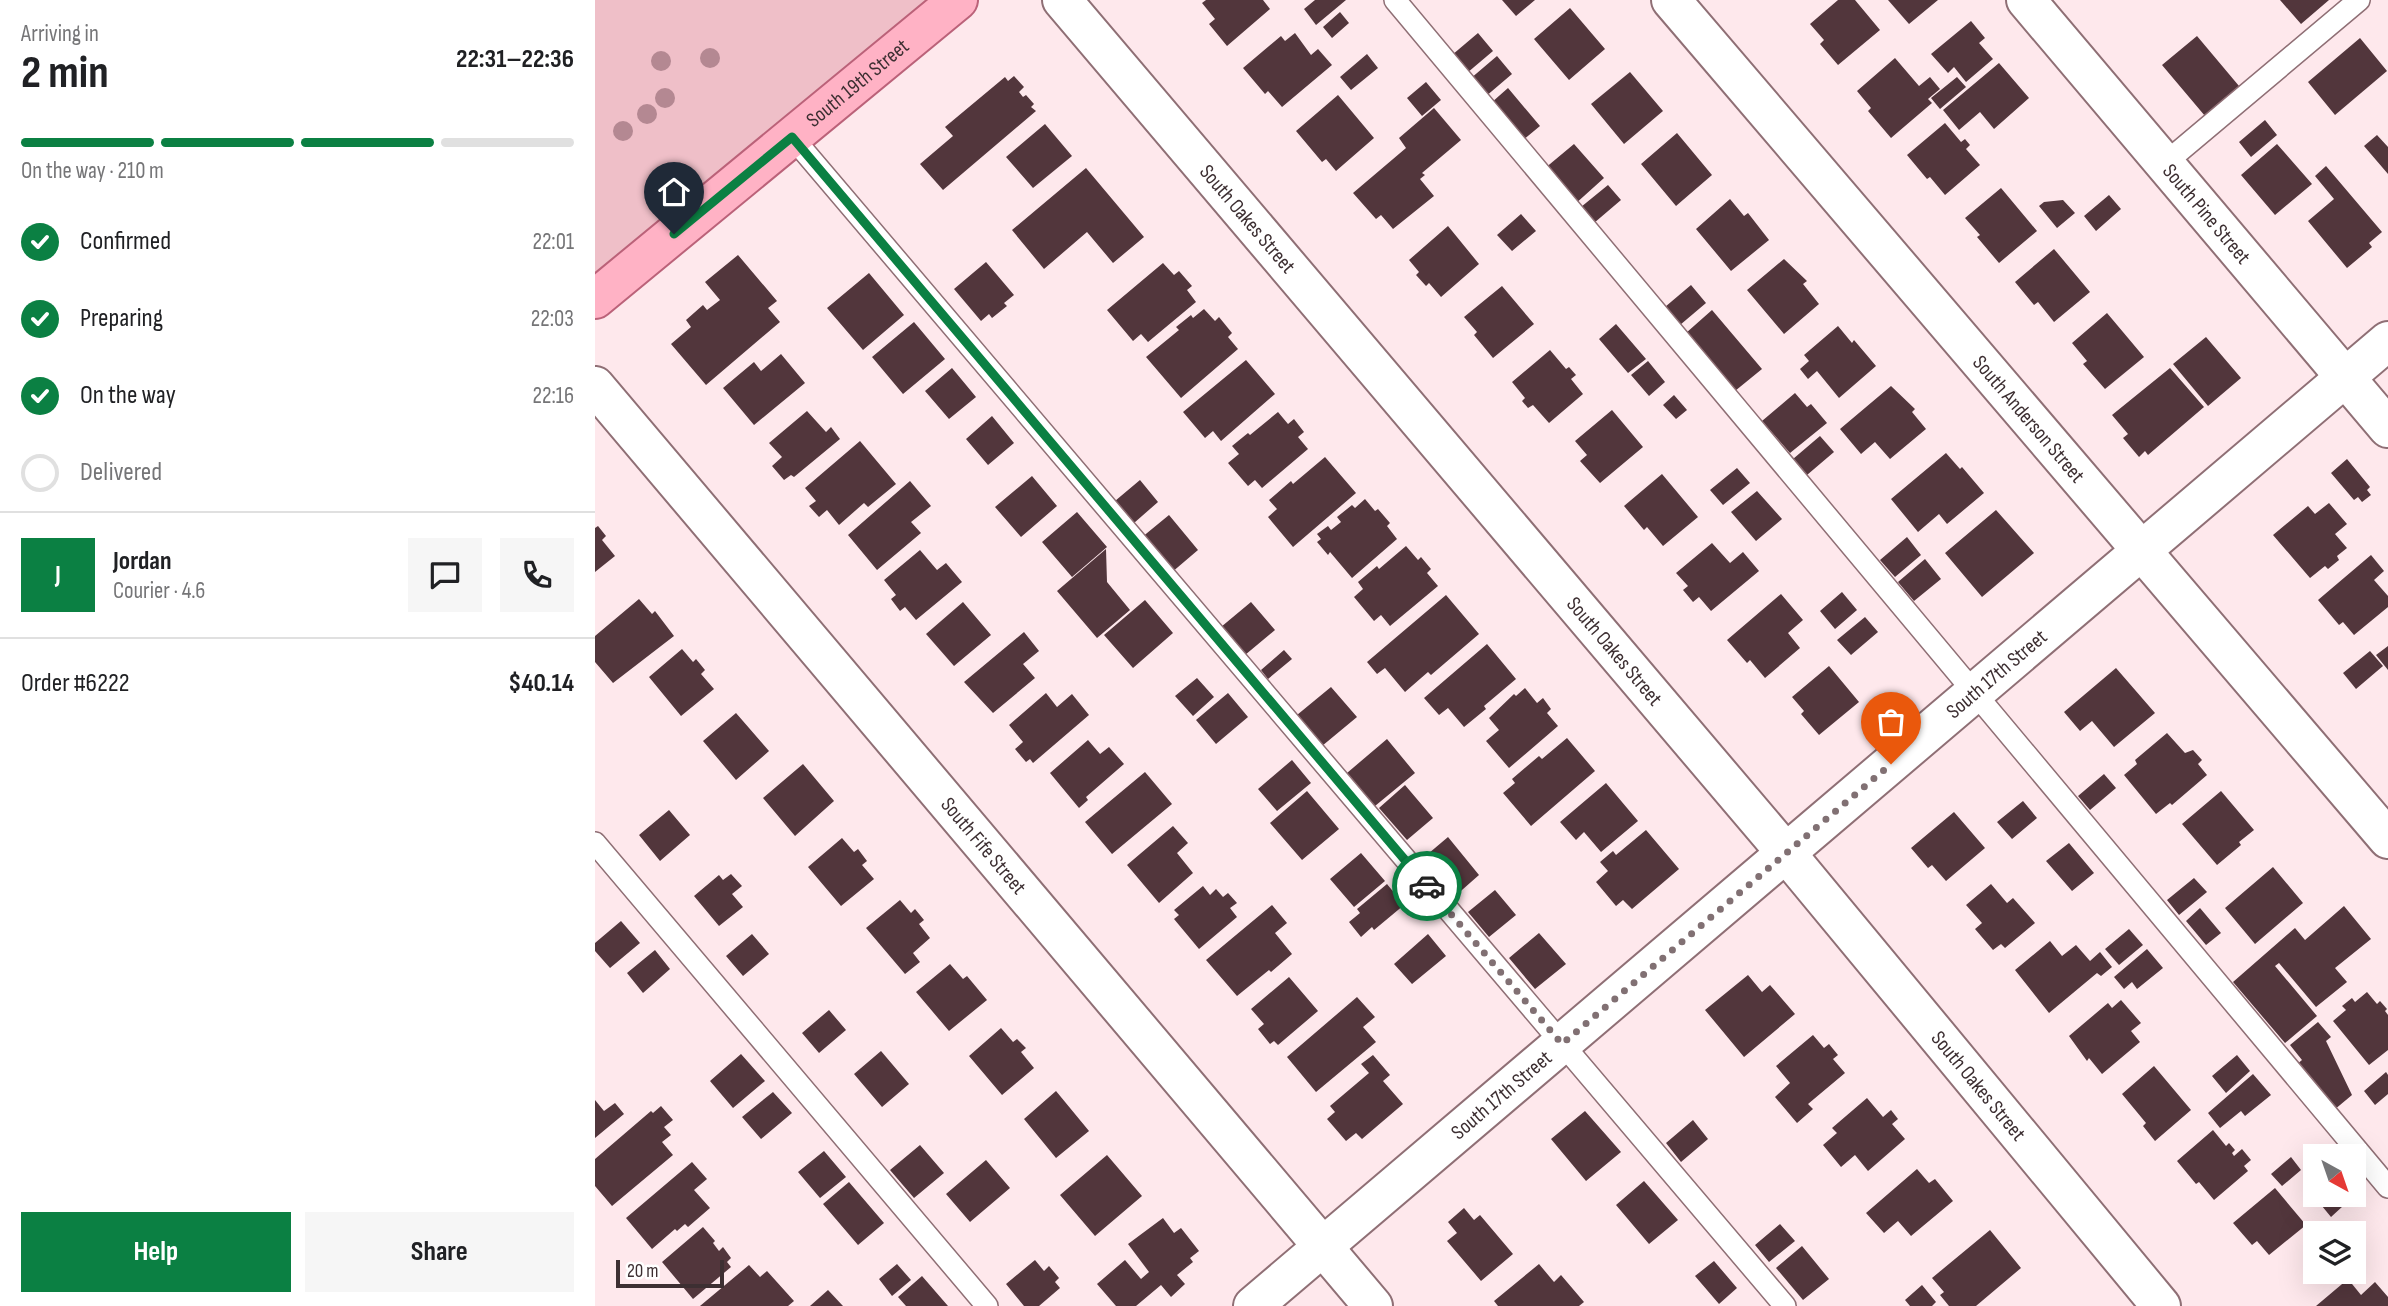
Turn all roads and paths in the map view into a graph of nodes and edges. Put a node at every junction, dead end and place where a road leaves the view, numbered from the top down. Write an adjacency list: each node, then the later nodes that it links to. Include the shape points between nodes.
1 (958, 0): 7 (main road, South 19th Street)
2 (1062, 0): 18 (street, South Oakes Street)
3 (1395, 0): 15 (lane)
4 (1671, 0): 14 (street, South Anderson Street)
5 (2026, 0): 8 (street, South Pine Street)
6 (2359, 0): 8 (lane)
7 (792, 137): 9 (main road, South 19th Street); 19 (lane)
8 (2164, 164): 11 (street, South Pine Street)
9 (595, 299)
10 (2388, 341): 11 (street, South 17th Street)
11 (2345, 378): 13 (street, South Pine Street); 14 (street, South 17th Street)
12 (595, 386): 21 (street, South Fife Street)
13 (2388, 428)
14 (2142, 550): 15 (street, South 17th Street); 16 (street, South Anderson Street)
15 (1975, 692): 18 (street, South 17th Street); 20 (lane)
16 (2388, 839)
17 (595, 843): 22 (lane)
18 (1786, 853): 19 (street, South 17th Street); 26 (street, South Oakes Street)
19 (1562, 1044): 21 (street, South 17th Street); 25 (lane)
20 (2388, 1187)
21 (1324, 1246): 23 (street, South 17th Street); 24 (street, South Fife Street)
22 (987, 1306)
23 (1253, 1306)
24 (1373, 1306)
25 (1785, 1306)
26 (2161, 1306)

